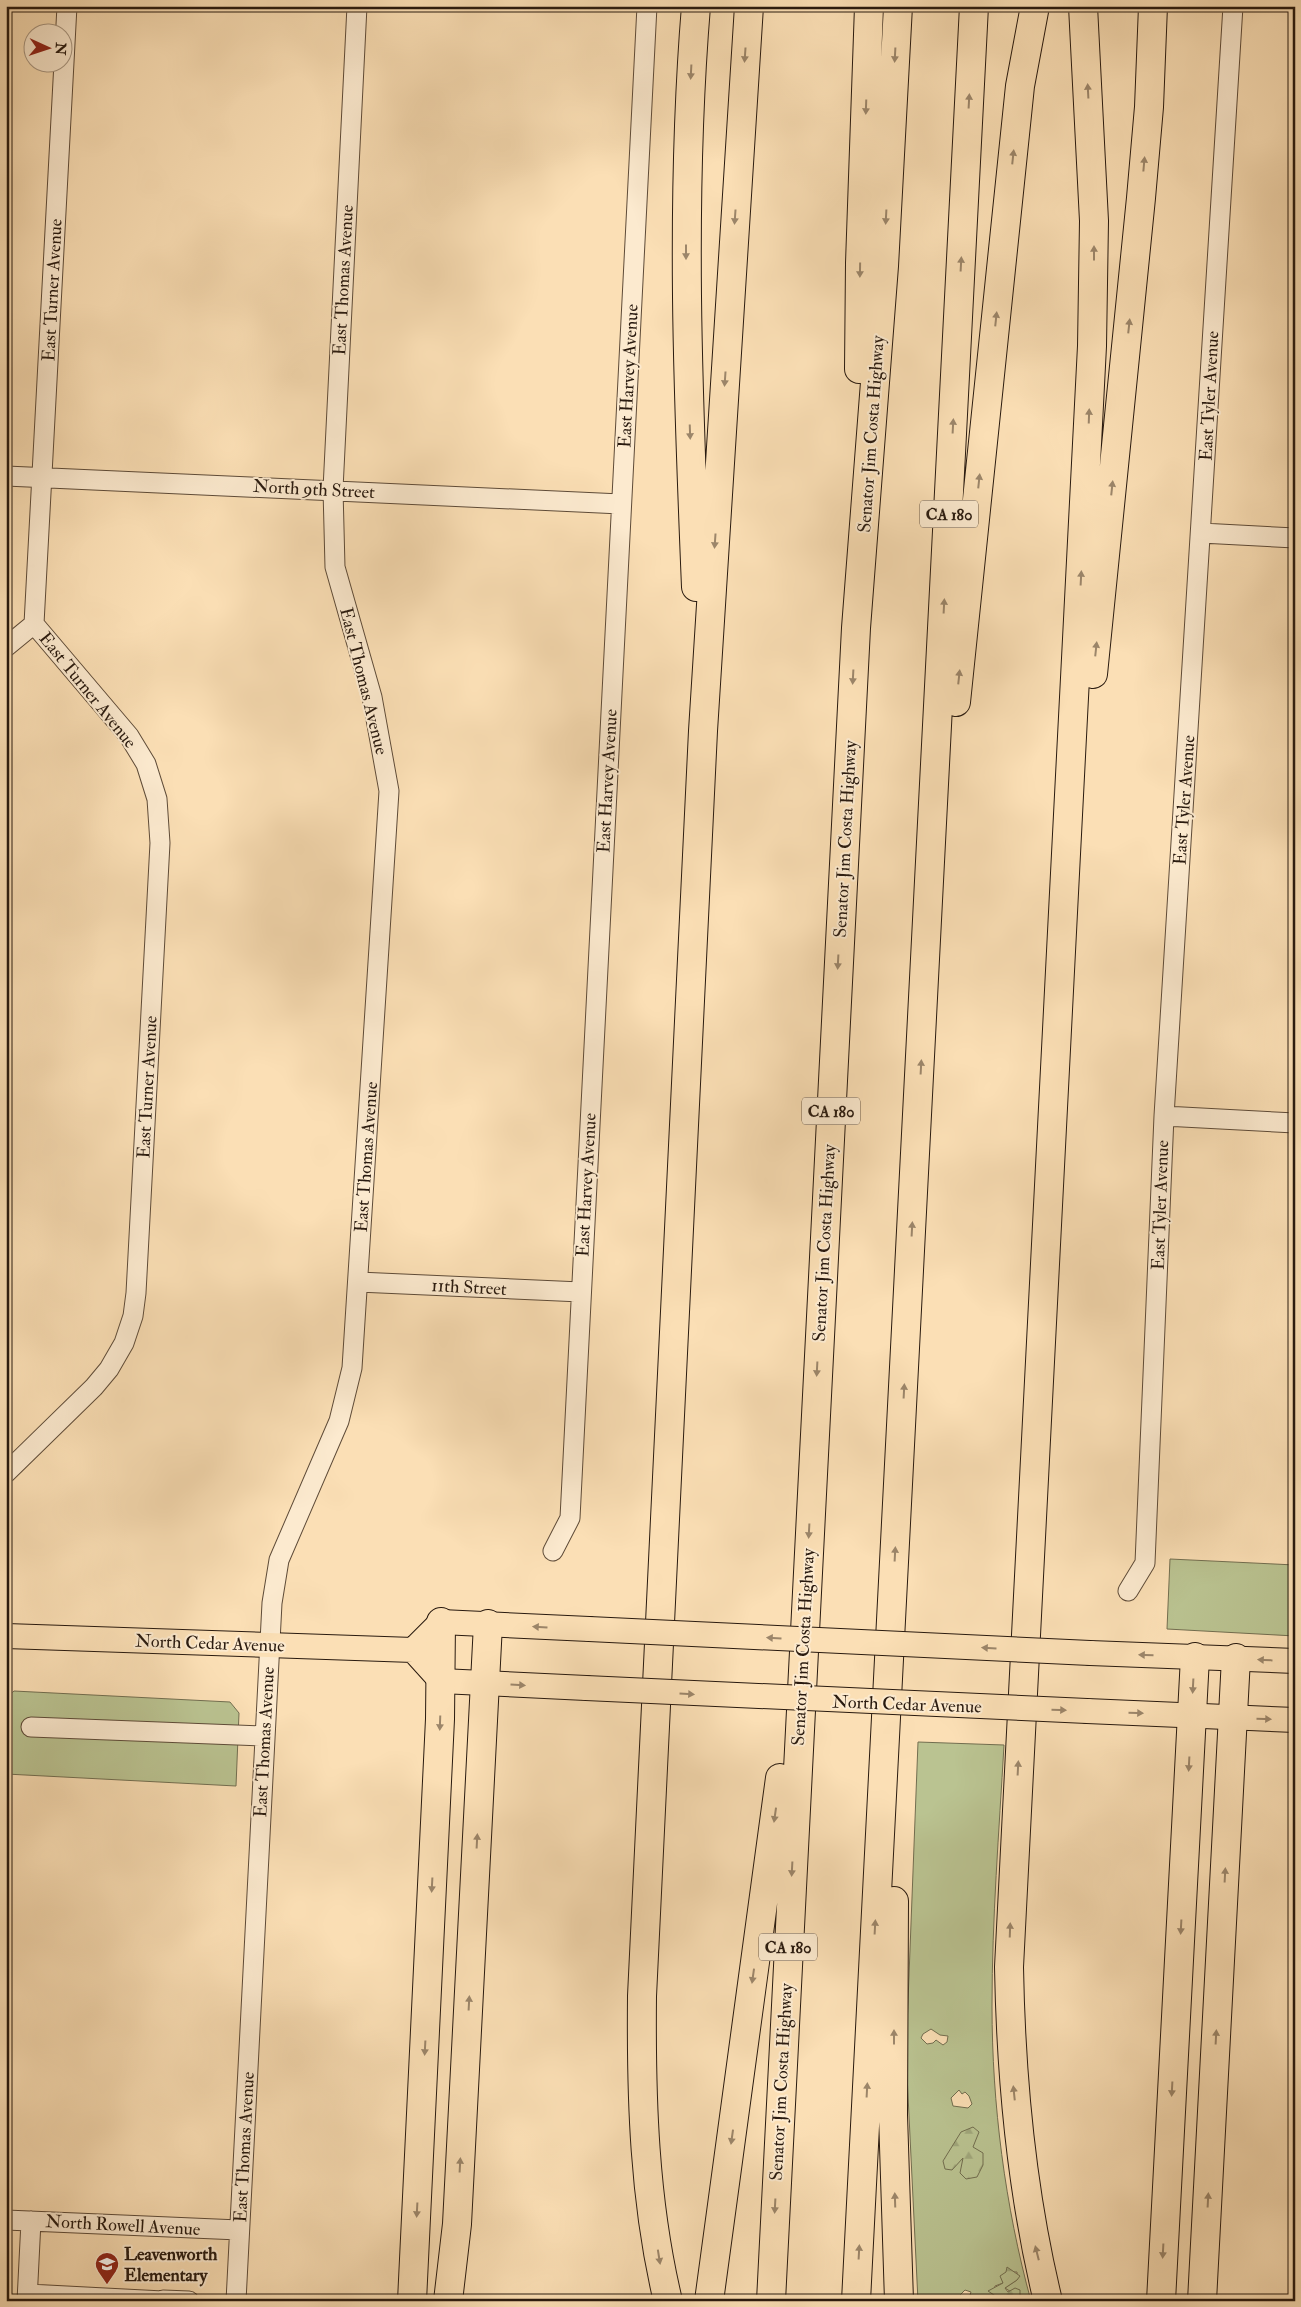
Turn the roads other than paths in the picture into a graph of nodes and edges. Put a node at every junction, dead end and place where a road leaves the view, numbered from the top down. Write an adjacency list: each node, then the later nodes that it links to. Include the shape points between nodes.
1 (66, 6): 14 (street, East Turner Avenue)
2 (357, 6): 15 (street, East Thomas Avenue)
3 (647, 6): 16 (street, East Harvey Avenue)
4 (696, 6): 22 (highway, one-way to 22, via 688,112 686,254)
5 (748, 6): 22 (highway, one-way to 22)
6 (869, 6): 20 (highway, one-way to 20, via 860,264)
7 (898, 6): 20 (highway, Senator Jim Costa Highway / CA 180, one-way to 20, via 884,266)
8 (974, 6): 23 (highway, CA 180, one-way to 8)
9 (1035, 6): 23 (highway, one-way to 9, via 1020,86)
10 (1083, 6): 24 (highway, one-way to 10, via 1092,346 1094,221)
11 (1153, 6): 24 (highway, one-way to 11, via 1140,217)
12 (1233, 6): 17 (street, East Tyler Avenue)
13 (6, 476): 14 (street, North 9th Street)
14 (42, 478): 15 (street, North 9th Street); 19 (street, East Turner Avenue)
15 (333, 490): 16 (street, North 9th Street); 27 (street, East Thomas Avenue, via 335,567 372,697 389,791)
16 (621, 504): 28 (street, East Harvey Avenue)
17 (1200, 533): 18 (street); 25 (street, East Tyler Avenue)
18 (1295, 538)
19 (34, 624): 21 (street); 29 (street, East Turner Avenue, via 130,736 146,764 157,798 160,843 133,1316 124,1343 109,1369)
20 (856, 628): 32 (highway, Senator Jim Costa Highway / CA 180, one-way to 32)
21 (6, 647)
22 (702, 731): 58 (highway, one-way to 58, via 642,1996 644,2131 652,2213)
23 (923, 1022): 33 (highway, CA 180, one-way to 23)
24 (1057, 1029): 63 (highway, one-way to 24, via 1034,2244 1022,2167 1013,2081 1009,1967)
25 (1164, 1116): 26 (street); 31 (street, East Tyler Avenue, via 1145,1562)
26 (1295, 1123)
27 (358, 1282): 28 (street, 11th Street); 37 (street, East Thomas Avenue, via 352,1368 339,1421 279,1560)
28 (581, 1292): 30 (street, East Harvey Avenue, via 570,1518)
29 (6, 1473)
30 (553, 1551)
31 (1128, 1591)
32 (806, 1593): 59 (highway, one-way to 59); 60 (highway, Senator Jim Costa Highway / CA 180, one-way to 60)
33 (892, 1602): 61 (highway, CA 180, one-way to 33); 62 (highway, one-way to 33, via 893,2115)
34 (441, 1622): 35 (main road); 38 (main road); 42 (highway)
35 (488, 1624): 39 (main road, one-way to 35, bridge); 43 (highway)
36 (6, 1636): 37 (main road, North Cedar Avenue)
37 (269, 1644): 38 (main road, North Cedar Avenue); 48 (street, East Thomas Avenue)
38 (413, 1650): 42 (main road)
39 (1195, 1657): 40 (main road); 44 (highway, one-way to 44)
40 (1236, 1658): 41 (main road, one-way to 40); 45 (highway)
41 (1295, 1661)
42 (440, 1681): 43 (main road, North Cedar Avenue); 56 (highway, one-way to 56)
43 (485, 1684): 44 (main road, North Cedar Avenue, one-way to 44, bridge); 57 (highway, one-way to 43, via 457,2224)
44 (1192, 1716): 45 (main road, North Cedar Avenue); 64 (highway, one-way to 64)
45 (1233, 1717): 46 (main road, North Cedar Avenue, one-way to 46); 65 (highway, one-way to 45)
46 (1295, 1720)
47 (31, 1727): 48 (street)
48 (264, 1736): 51 (street, East Thomas Avenue)
49 (6, 2220): 50 (street, North Rowell Avenue)
50 (31, 2221): 51 (street, North Rowell Avenue); 52 (street)
51 (239, 2230): 55 (street, East Thomas Avenue)
52 (28, 2297): 53 (street)
53 (163, 2301): 54 (street)
54 (189, 2301)
55 (236, 2301)
56 (412, 2301)
57 (448, 2301)
58 (668, 2301)
59 (709, 2301)
60 (771, 2301)
61 (856, 2301)
62 (899, 2301)
63 (1048, 2301)
64 (1161, 2301)
65 (1202, 2301)

